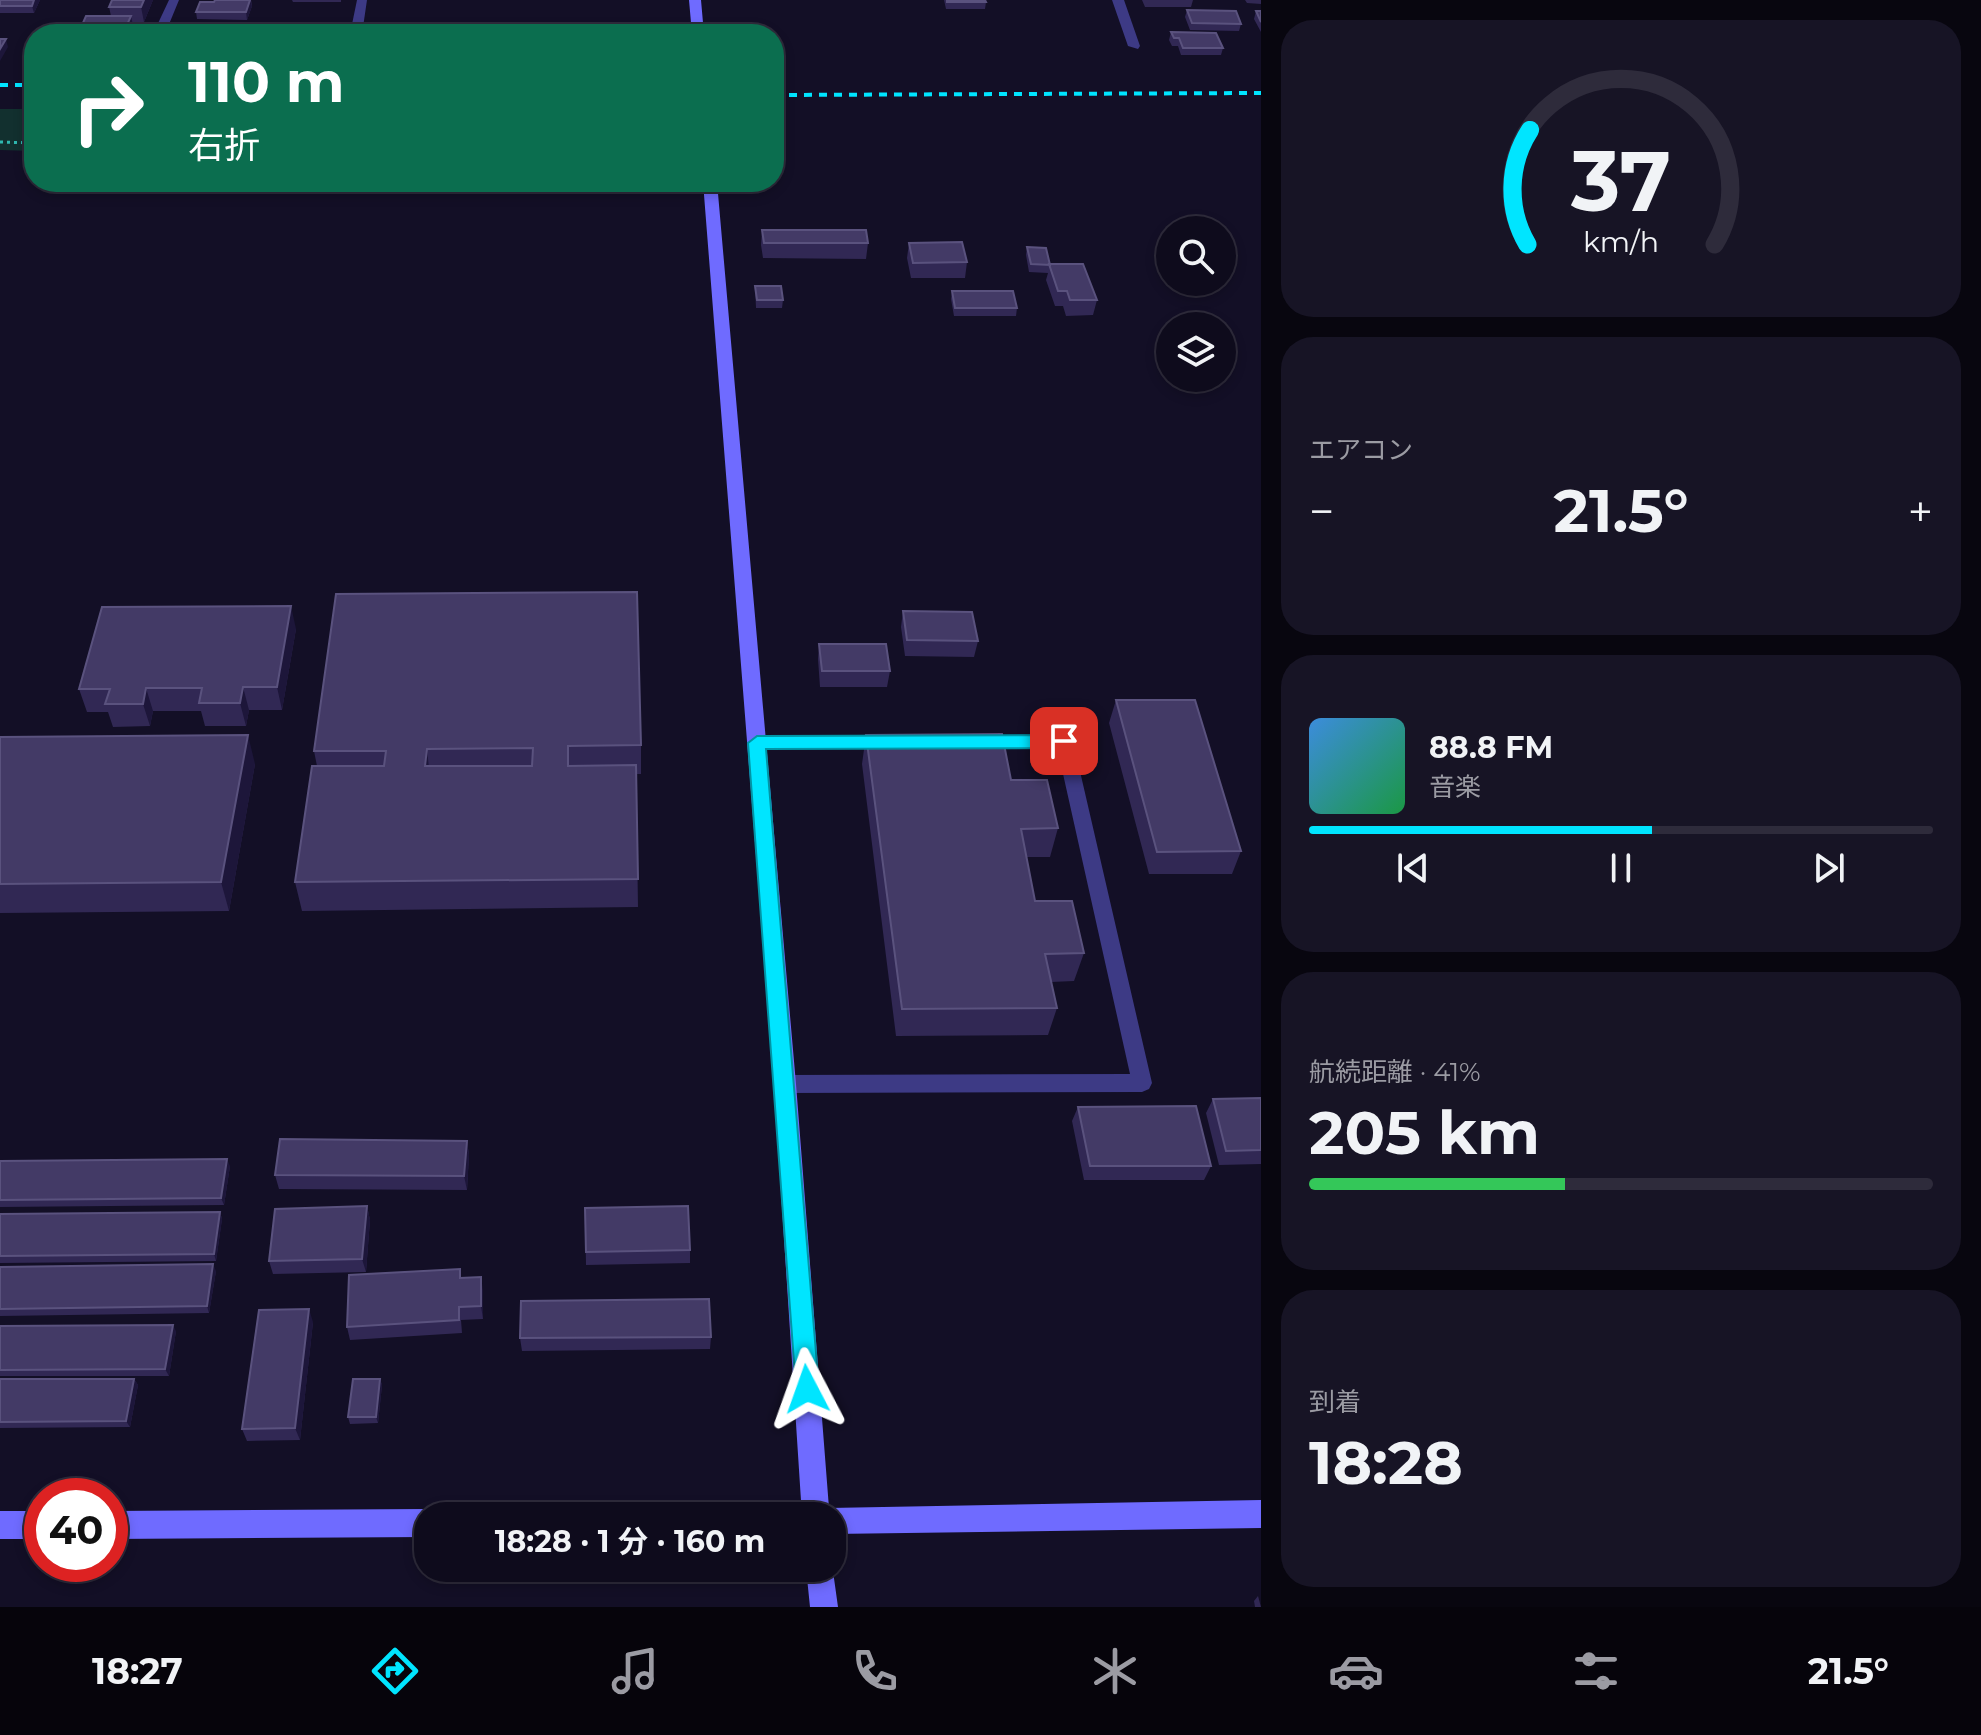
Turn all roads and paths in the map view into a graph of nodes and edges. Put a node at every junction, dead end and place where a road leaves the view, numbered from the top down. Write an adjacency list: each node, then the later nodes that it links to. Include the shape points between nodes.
1 (174, 0): 5 (lane)
2 (362, 0): 6 (lane)
3 (695, 0): 7 (street)
4 (1118, 0): 8 (street)
5 (163, 24)
6 (358, 24)
7 (697, 24)
8 (1134, 46)
9 (0, 142): 10 (path)
10 (24, 143)
11 (711, 192): 14 (street)
12 (910, 742): 14 (lane)
13 (957, 742): 15 (lane, via 1064,741 1142,1083)
14 (757, 743): 15 (street)
15 (785, 1084): 16 (street)
16 (815, 1502)
17 (1261, 1514): 18 (street)
18 (846, 1520)
19 (414, 1523): 22 (street)
20 (0, 1525): 21 (street)
21 (24, 1525)
22 (128, 1525)
23 (821, 1582): 24 (street)
24 (824, 1607)

